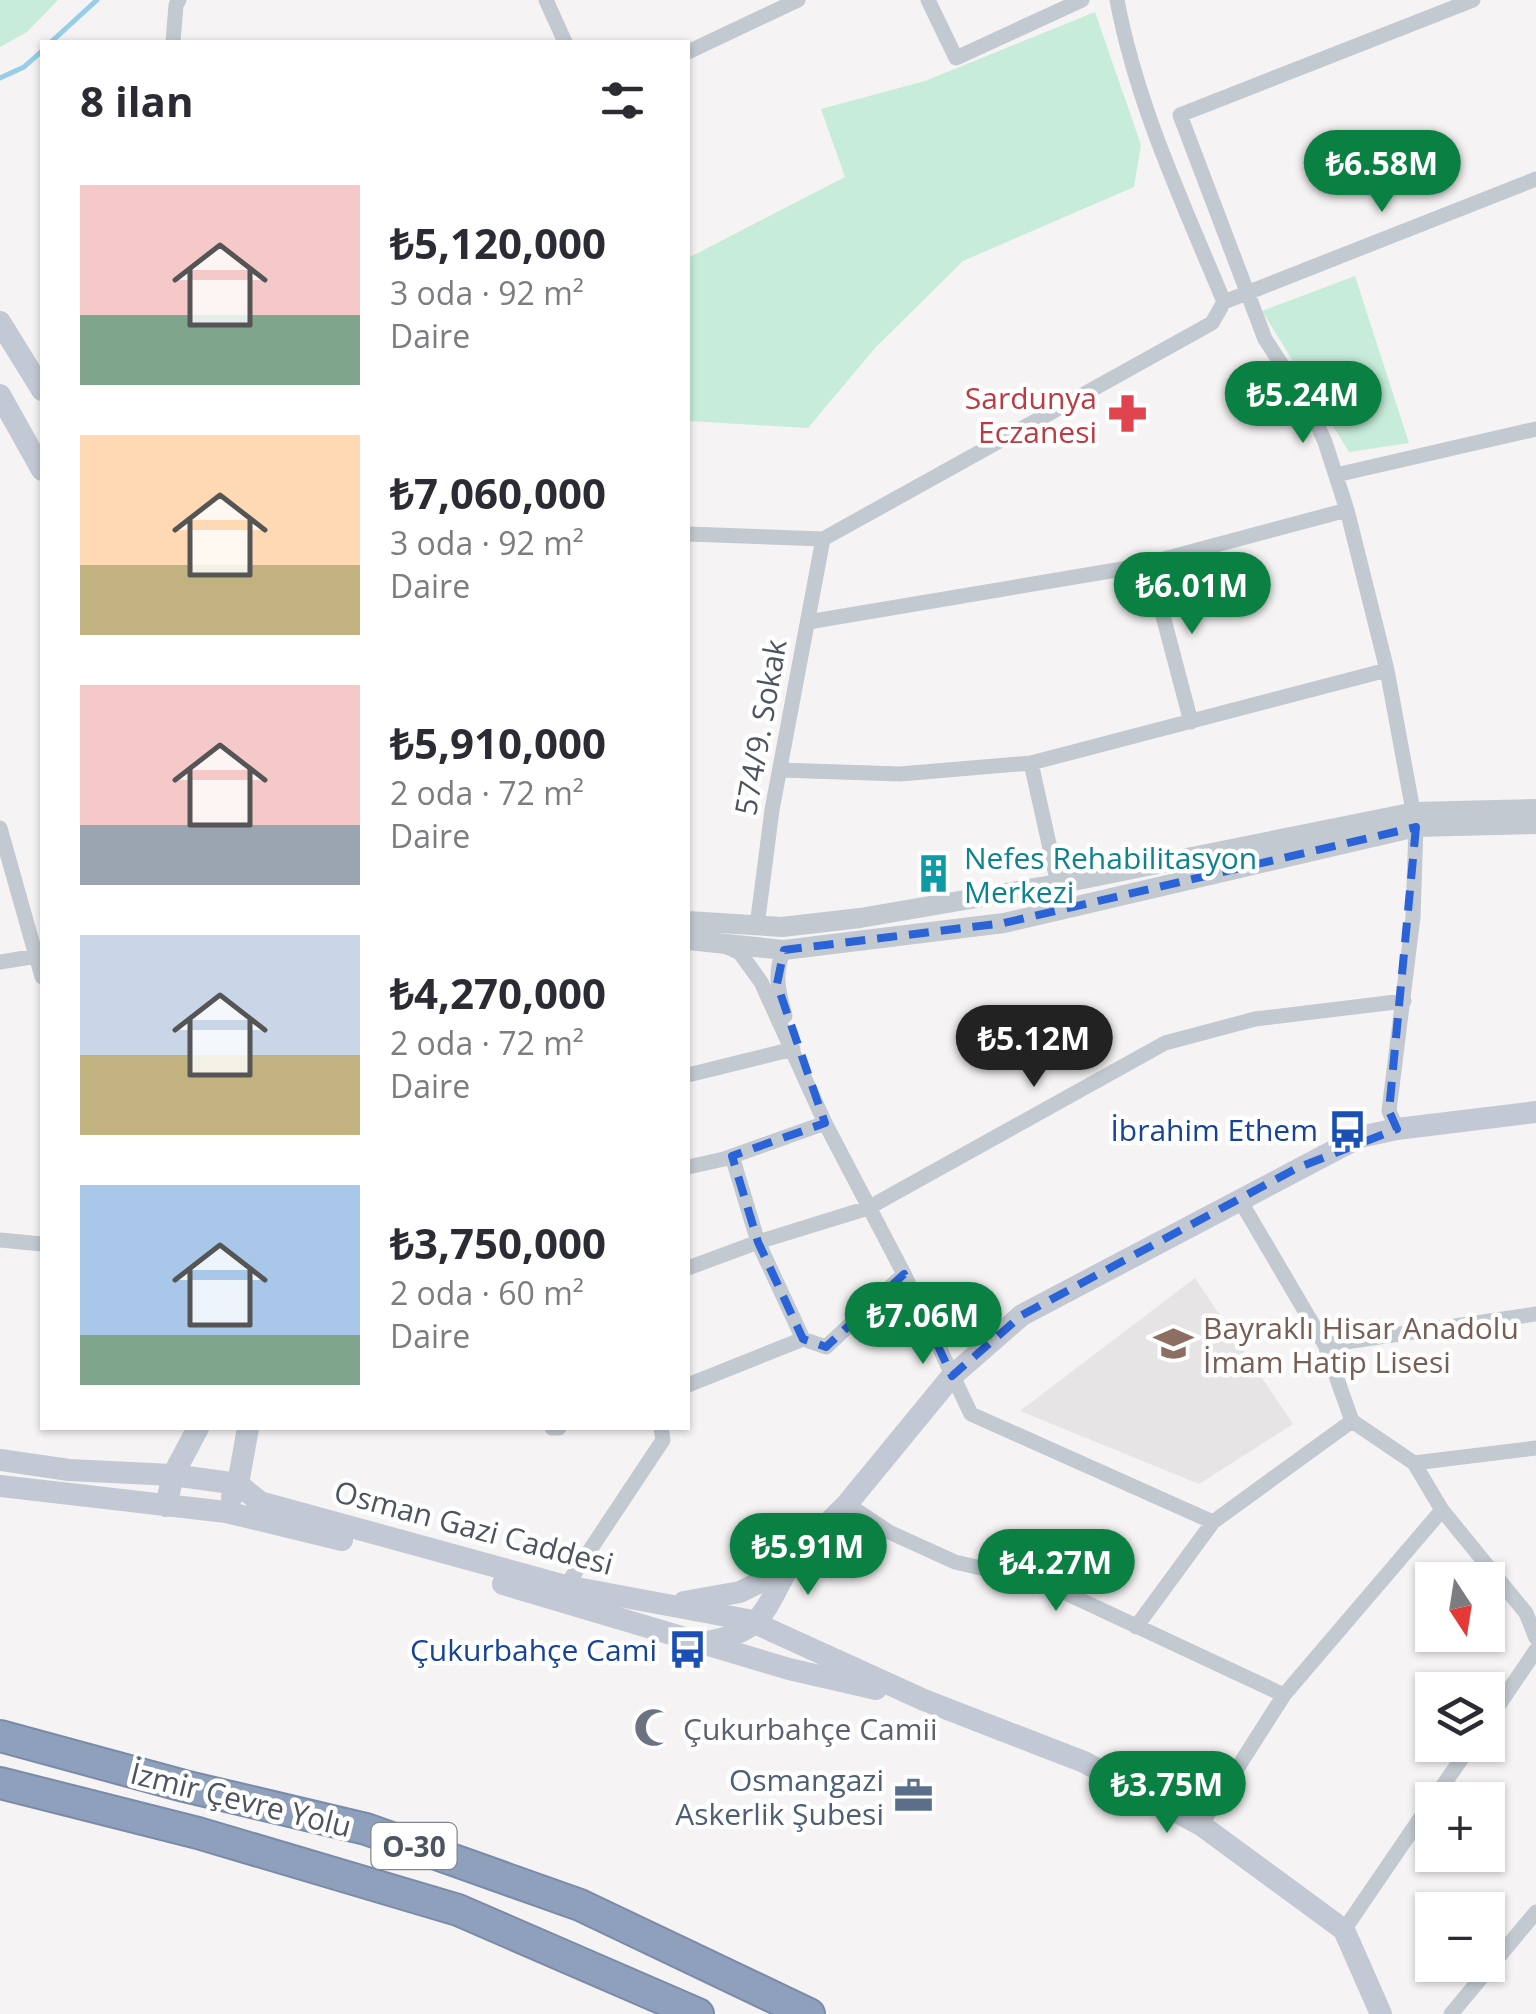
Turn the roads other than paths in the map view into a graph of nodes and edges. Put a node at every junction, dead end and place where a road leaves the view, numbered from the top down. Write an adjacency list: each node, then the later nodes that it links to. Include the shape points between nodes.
1 (180, 0): 8 (street)
2 (546, 0): 9 (street)
3 (928, 0): 4 (street, via 956,58)
4 (1082, 0)
5 (1117, 0): 12 (street)
6 (1473, 0): 11 (street)
7 (790, 2): 10 (street)
8 (173, 40)
9 (564, 40)
10 (690, 51)
11 (1180, 115): 12 (street); 14 (street)
12 (1150, 125): 15 (street)
13 (1536, 179): 14 (street)
14 (1245, 293): 15 (street); 21 (street, via 1269,349 1310,408)
15 (1224, 302): 24 (street, via 1212,324)
16 (0, 322): 17 (main road)
17 (40, 387)
18 (1, 399): 20 (main road)
19 (1536, 429): 21 (street)
20 (40, 467)
21 (1336, 475): 22 (street)
22 (1346, 510): 25 (street); 27 (street)
23 (690, 534): 24 (street)
24 (823, 539): 26 (street, 574/9. Sokak)
25 (1149, 563): 26 (street); 28 (street)
26 (808, 622): 30 (street, 574/9. Sokak)
27 (1387, 670): 28 (street); 32 (street)
28 (1191, 722): 29 (street)
29 (1031, 763): 30 (street, via 900,774); 35 (street)
30 (780, 770): 37 (street, 574/9. Sokak)
31 (1536, 810): 32 (street)
32 (1415, 819): 33 (street); 35 (street); 40 (street, via 1004,923); 44 (street)
33 (1536, 824)
34 (0, 828): 41 (street)
35 (1058, 884): 37 (street, via 860,918)
36 (690, 920): 37 (street)
37 (758, 926)
38 (690, 940): 39 (street)
39 (720, 944): 40 (street); 45 (street, via 750,964)
40 (784, 950): 45 (street, via 777,984)
41 (36, 956): 42 (street); 43 (street)
42 (0, 962)
43 (40, 970)
44 (1404, 1000): 49 (street, via 1389,1112); 53 (street, via 1255,1019 1165,1043)
45 (793, 1049): 46 (street); 48 (street)
46 (690, 1075)
47 (1536, 1112): 49 (main road)
48 (825, 1123): 50 (street); 53 (street)
49 (1397, 1129): 52 (main road, via 1360,1138)
50 (732, 1156): 51 (street); 55 (street)
51 (690, 1166)
52 (1241, 1202): 61 (street); 62 (main road, via 1022,1314)
53 (868, 1208): 55 (street); 58 (street)
54 (0, 1240): 56 (street)
55 (758, 1242): 57 (street); 60 (street)
56 (40, 1244)
57 (690, 1267)
58 (904, 1274): 60 (street, via 826,1348); 62 (street)
59 (1536, 1314): 61 (street)
60 (803, 1338): 63 (street)
61 (1325, 1346): 64 (street)
62 (952, 1376): 74 (main road); 78 (street, via 970,1414)
63 (690, 1383)
64 (1352, 1420): 70 (street); 78 (street)
65 (197, 1430): 71 (main road)
66 (248, 1430): 72 (main road)
67 (662, 1430): 80 (street, via 664,1440)
68 (1536, 1448): 70 (street)
69 (0, 1460): 71 (main road, Osman Gazi Caddesi)
70 (1414, 1464): 76 (street)
71 (173, 1475): 72 (main road, Osman Gazi Caddesi); 75 (main road)
72 (238, 1484): 77 (main road); 80 (main road, Osman Gazi Caddesi, via 260,1502)
73 (0, 1486): 75 (main road, Osman Gazi Caddesi)
74 (847, 1504): 79 (main road); 85 (street, via 955,1562 1042,1582)
75 (166, 1506): 77 (main road, Osman Gazi Caddesi)
76 (1442, 1510): 83 (street); 91 (street)
77 (226, 1512): 88 (main road, Osman Gazi Caddesi, via 412,1556)
78 (1213, 1522): 85 (street)
79 (795, 1556): 81 (main road); 84 (main road); 87 (main road, via 779,1602)
80 (566, 1586): 82 (main road, Osman Gazi Caddesi)
81 (754, 1586): 82 (main road); 84 (main road)
82 (666, 1604): 84 (main road, Osman Gazi Caddesi)
83 (1531, 1614): 86 (street)
84 (743, 1625): 87 (main road, Osman Gazi Caddesi); 88 (main road); 90 (main road)
85 (1136, 1627): 91 (street)
86 (1536, 1638)
87 (791, 1640): 93 (main road, Osman Gazi Caddesi)
88 (700, 1643): 90 (main road, Osman Gazi Caddesi)
89 (1536, 1650): 92 (street)
90 (754, 1658): 93 (main road, Osman Gazi Caddesi)
91 (1284, 1695): 96 (street)
92 (1505, 1696)
93 (924, 1700): 96 (main road, Osman Gazi Caddesi, via 1084,1762)
94 (0, 1736): 101 (highway, İzmir Çevre Yolu / O-30, via 366,1830 580,1905)
95 (0, 1783): 100 (highway, İzmir Çevre Yolu / O-30, via 458,1910)
96 (1201, 1825): 99 (main road, Osman Gazi Caddesi)
97 (1415, 1826): 99 (street)
98 (1536, 1912): 103 (street)
99 (1344, 1930): 102 (main road, Osman Gazi Caddesi)
100 (698, 2014)
101 (809, 2014)
102 (1381, 2014)
103 (1451, 2014)

